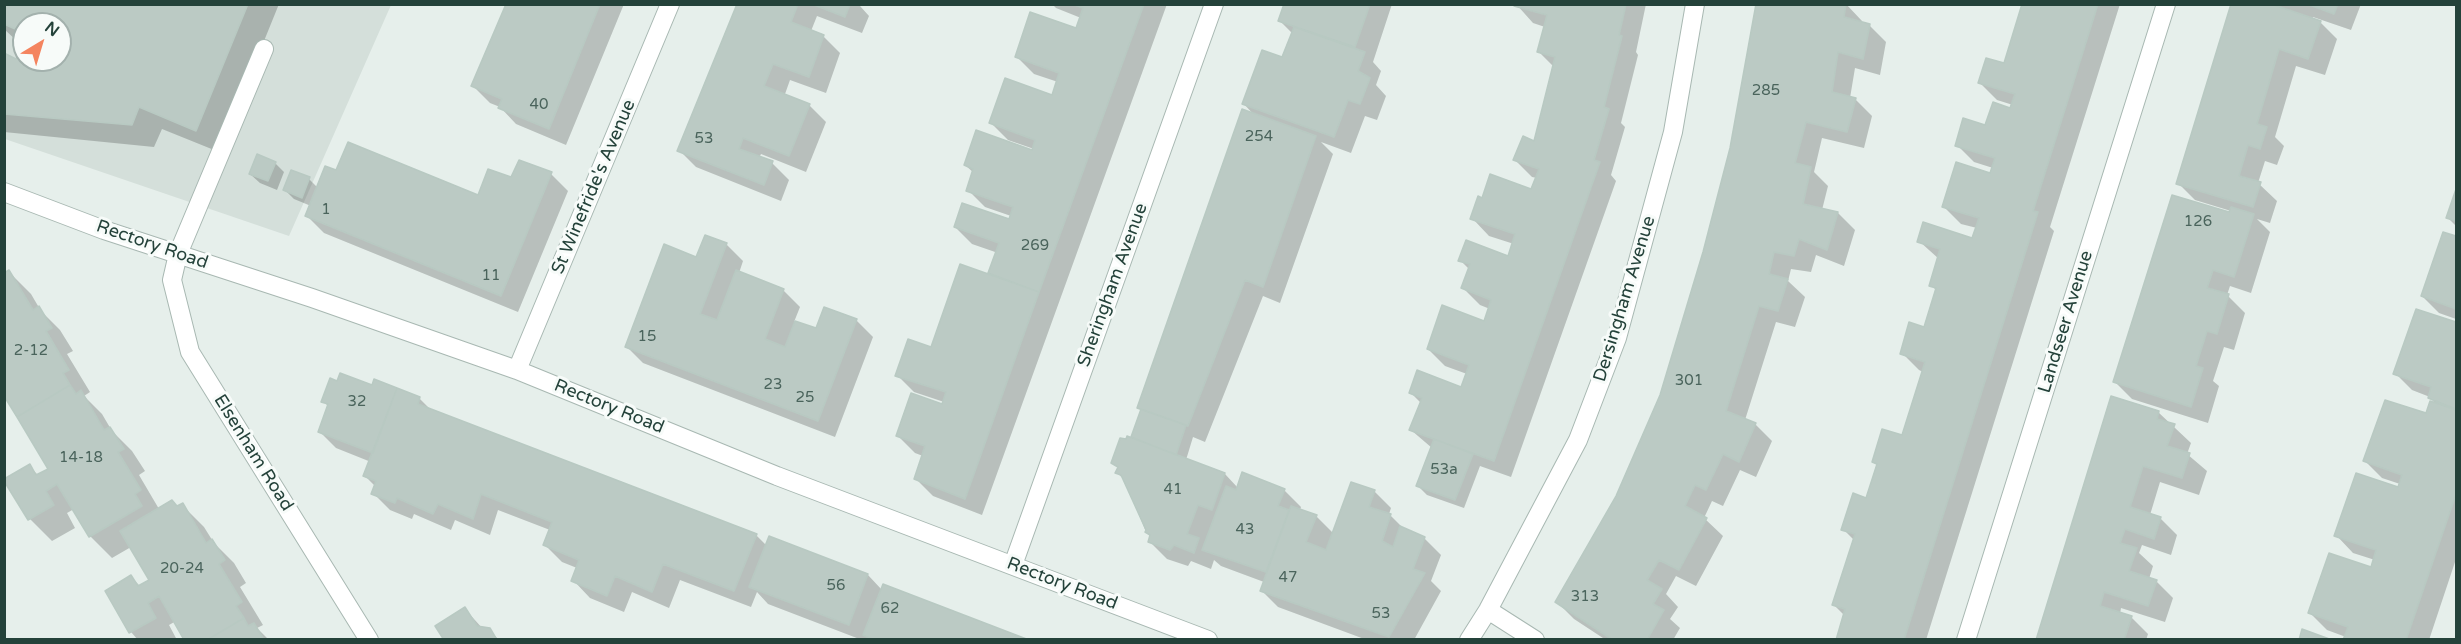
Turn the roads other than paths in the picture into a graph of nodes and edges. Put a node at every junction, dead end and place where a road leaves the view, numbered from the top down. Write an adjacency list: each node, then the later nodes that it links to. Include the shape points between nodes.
1 (670, 4): 8 (street, St Winefride's Avenue)
2 (1214, 4): 9 (street, Sheringham Avenue)
3 (1695, 4): 10 (street, Dersingham Avenue, via 1673,132 1617,338 1578,440)
4 (2166, 4): 15 (street, Landseer Avenue)
5 (264, 49): 7 (street, Elsenham Road)
6 (4, 192): 7 (street, Rectory Road)
7 (178, 254): 8 (street, Rectory Road); 11 (street, Elsenham Road, via 172,280 190,352)
8 (517, 370): 9 (street, Rectory Road, via 777,476)
9 (1013, 565): 12 (street, Rectory Road)
10 (1488, 610): 13 (street, Dersingham Avenue); 14 (street)
11 (369, 639)
12 (1208, 639)
13 (1469, 639)
14 (1535, 639)
15 (1966, 639)

